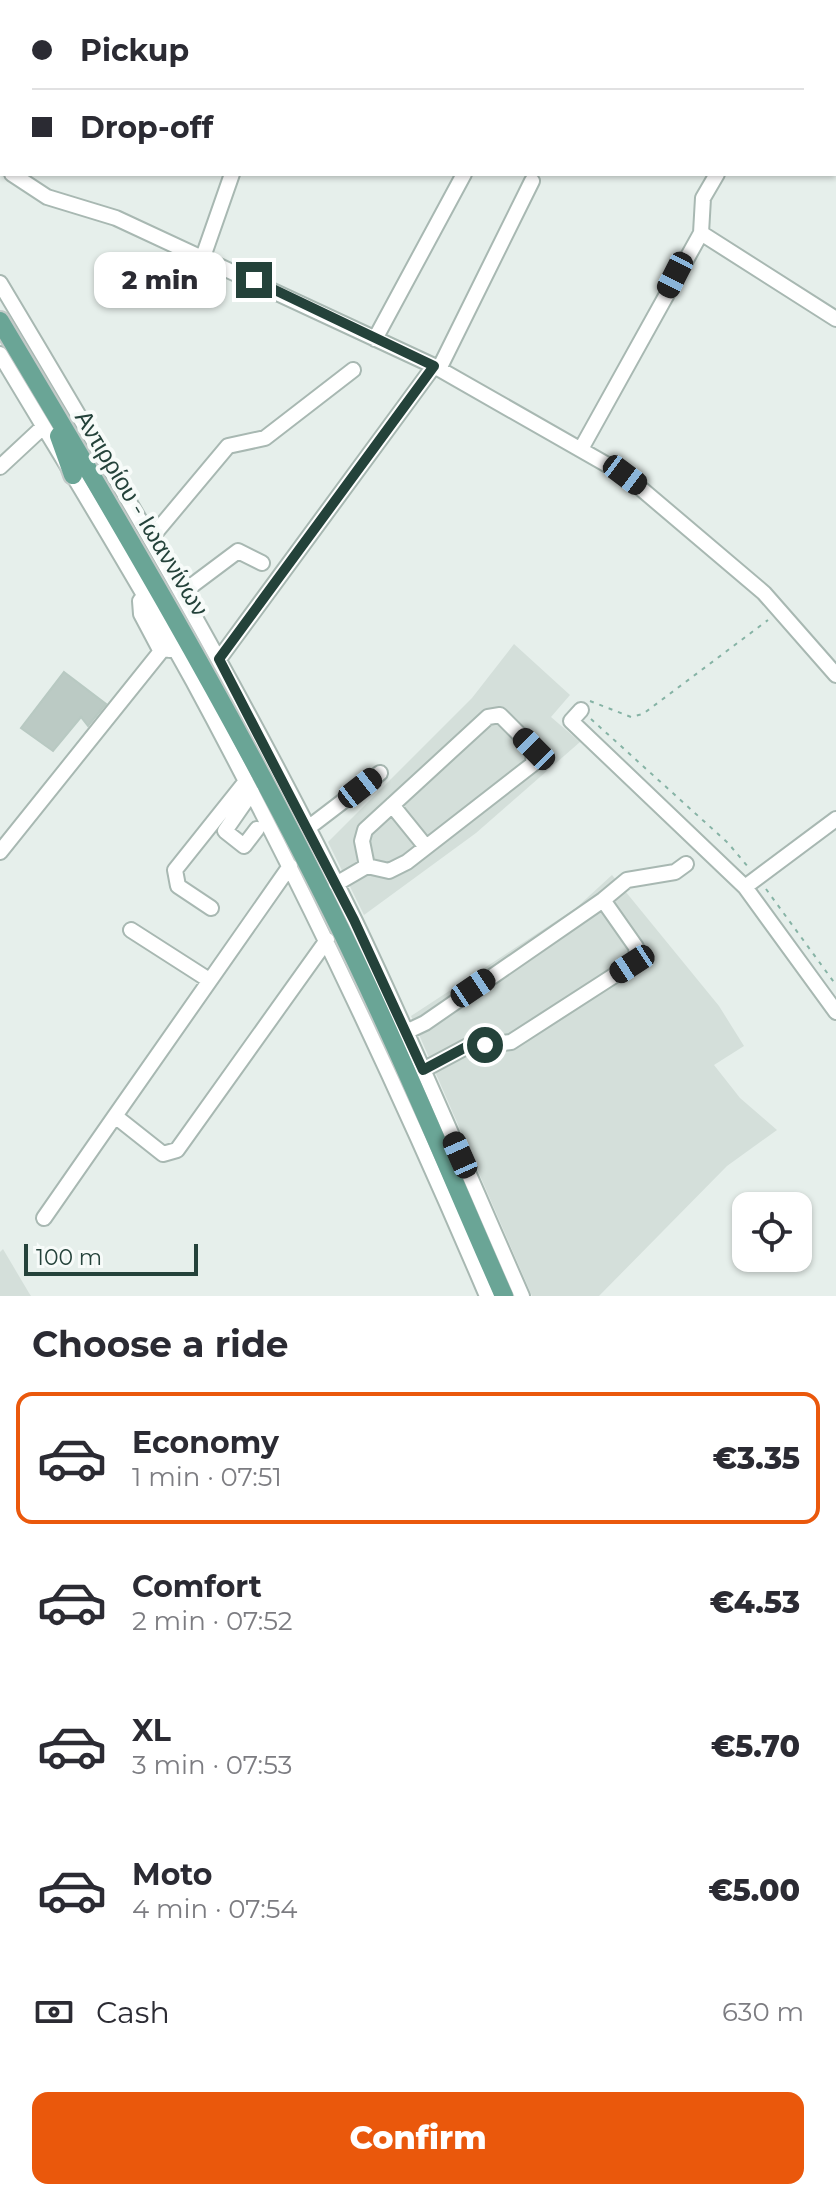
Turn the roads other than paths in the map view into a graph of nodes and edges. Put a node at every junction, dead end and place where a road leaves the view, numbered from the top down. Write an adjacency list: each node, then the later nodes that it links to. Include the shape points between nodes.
1 (15, 176): 7 (street, via 54,201 116,218)
2 (231, 176): 7 (street)
3 (463, 176): 11 (street)
4 (716, 176): 6 (street, via 703,198)
5 (532, 181): 13 (street)
6 (701, 233): 9 (street); 17 (street)
7 (203, 257): 11 (street)
8 (0, 283): 20 (street)
9 (836, 319)
10 (0, 321): 15 (main road, Αντιρρίου - Ιωαννίνων)
11 (375, 339): 13 (street)
12 (0, 355): 16 (street)
13 (437, 368): 17 (street); 24 (street)
14 (353, 370): 20 (street, via 265,438 228,446)
15 (45, 396): 19 (main road); 51 (main road, Αντιρρίου - Ιωαννίνων, via 182,626 309,867)
16 (43, 427): 18 (street); 19 (street)
17 (581, 449): 25 (street, via 658,500 780,610)
18 (0, 467)
19 (73, 475): 23 (street, via 145,595)
20 (151, 538): 22 (street)
21 (262, 563): 22 (street, via 238,551)
22 (182, 593): 24 (street)
23 (168, 649): 28 (street); 34 (street)
24 (219, 659): 31 (street)
25 (836, 675)
26 (581, 710): 39 (street, via 571,721)
27 (380, 773): 31 (street)
28 (249, 786): 32 (street, via 225,831 244,846); 36 (street); 41 (street, via 175,870 178,886)
29 (392, 805): 33 (street); 33 (street, via 488,717 500,715 534,749 533,764); 37 (street, via 363,835)
30 (836, 819): 39 (street)
31 (308, 828): 38 (street)
32 (257, 829)
33 (426, 847): 37 (street, via 389,871)
34 (0, 852)
35 (686, 864): 40 (street, via 675,872 627,880)
36 (290, 866): 43 (street); 44 (street)
37 (367, 866): 38 (street)
38 (336, 884): 46 (street)
39 (745, 887): 45 (street)
40 (603, 900): 46 (street); 47 (street, via 636,947 632,964 511,1042 466,1047)
41 (211, 908)
42 (131, 930): 44 (street)
43 (327, 940): 48 (street, via 177,1150 163,1154); 50 (street)
44 (209, 980): 48 (street)
45 (836, 1012)
46 (406, 1032): 47 (street)
47 (423, 1070): 52 (street)
48 (115, 1116): 49 (street)
49 (44, 1218)
50 (487, 1296)
51 (504, 1296)
52 (522, 1296)

